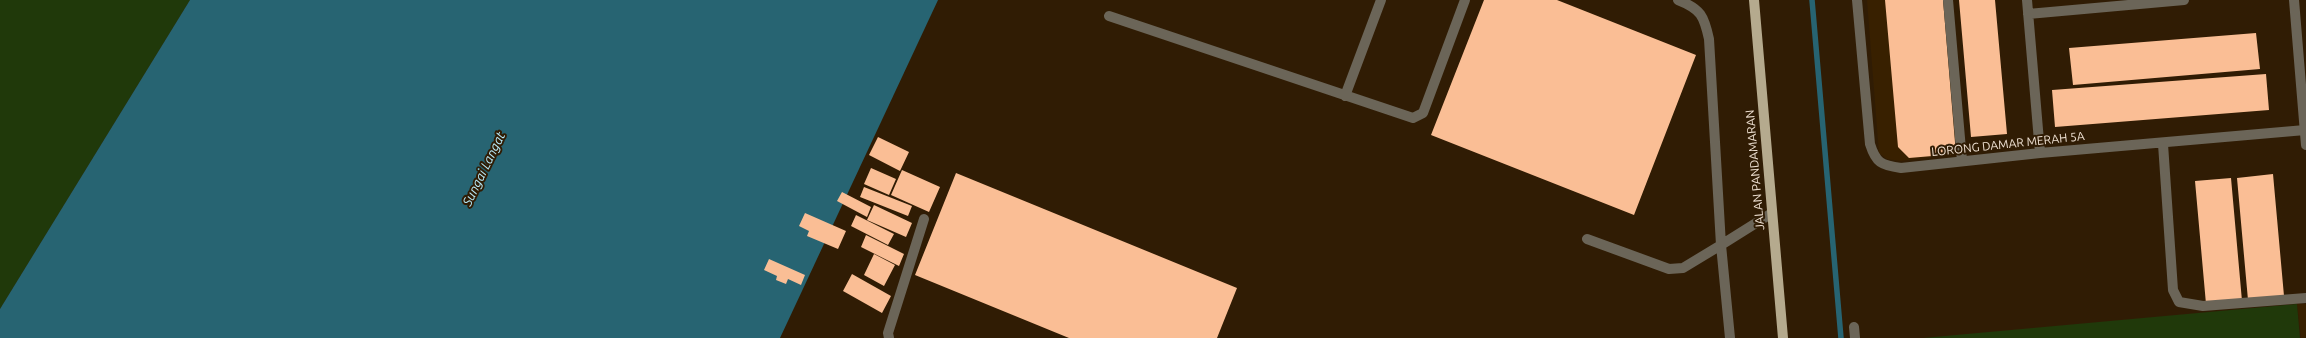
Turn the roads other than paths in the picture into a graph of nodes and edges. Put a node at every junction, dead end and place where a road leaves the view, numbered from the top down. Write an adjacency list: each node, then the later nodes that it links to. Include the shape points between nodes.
1 (1381, 0): 12 (street)
2 (1464, 0): 12 (street, via 1423,113 1418,117 1404,116)
3 (1678, 0): 21 (street, via 1700,11 1709,39)
4 (1754, 0): 18 (main road, JALAN PANDAMARAN)
5 (1857, 0): 17 (street, LORONG DAMAR MERAH 5A, via 1870,144 1875,158 1885,166 1901,168)
6 (1948, 0): 17 (street)
7 (2027, 0): 10 (street)
8 (2184, 0): 10 (street)
9 (2294, 0): 13 (street)
10 (2028, 14): 16 (street)
11 (1109, 16): 12 (street)
12 (1346, 96)
13 (2305, 130): 14 (street, LORONG DAMAR MERAH 5A); 15 (street)
14 (2163, 144): 16 (street, LORONG DAMAR MERAH 5A); 22 (street, via 2173,290 2179,302 2203,306)
15 (2306, 145)
16 (2040, 153): 17 (street, LORONG DAMAR MERAH 5A)
17 (1962, 161)
18 (1772, 213): 21 (street); 26 (main road, JALAN PANDAMARAN)
19 (924, 219): 24 (street)
20 (1587, 239): 21 (street, via 1669,269 1683,268)
21 (1721, 245): 25 (street)
22 (2306, 298)
23 (1854, 326): 27 (street)
24 (887, 336)
25 (1730, 338)
26 (1783, 338)
27 (1855, 338)

